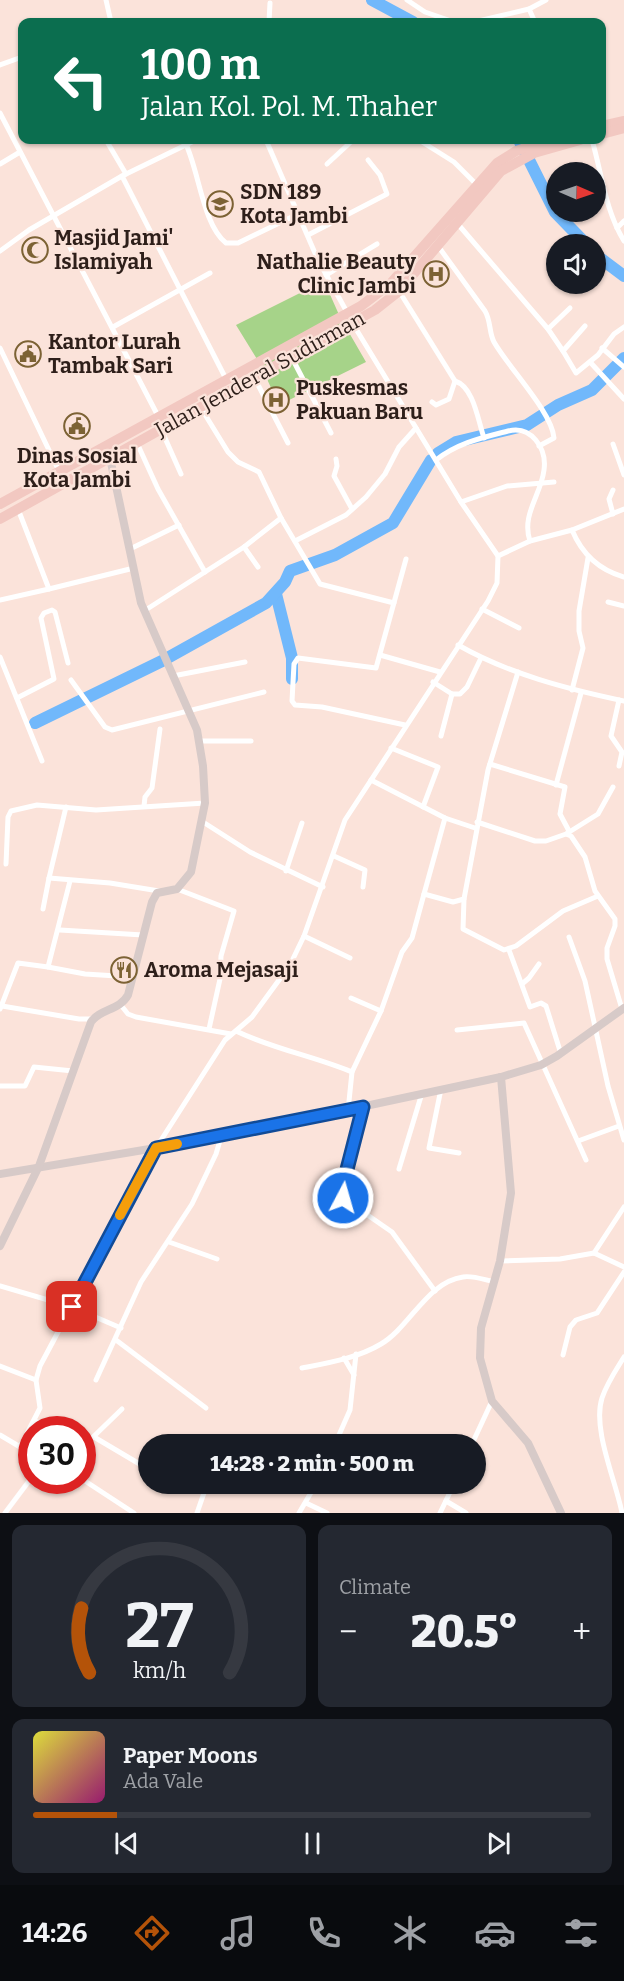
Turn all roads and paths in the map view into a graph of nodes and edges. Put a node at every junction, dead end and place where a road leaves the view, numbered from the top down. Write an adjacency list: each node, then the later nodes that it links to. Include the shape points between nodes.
1 (106, 0): 7 (street)
2 (407, 0): 9 (street)
3 (527, 0): 6 (street)
4 (546, 0): 6 (street)
5 (270, 3): 8 (street)
6 (530, 9): 10 (street); 11 (street)
7 (110, 18)
8 (269, 18)
9 (442, 18)
10 (491, 18)
11 (533, 18)
12 (18, 58): 13 (street)
13 (0, 65)
14 (0, 112): 29 (street)
15 (624, 121): 16 (highway)
16 (606, 125)
17 (624, 128): 18 (highway)
18 (606, 133)
19 (108, 144): 34 (street)
20 (181, 144): 34 (street)
21 (186, 144): 37 (street, via 212,221 226,243 238,243)
22 (268, 144): 37 (street)
23 (349, 144): 33 (street)
24 (425, 144): 35 (street, via 454,162)
25 (542, 144): 28 (highway, Jalan Jenderal Sudirman)
26 (559, 144): 28 (highway, Jalan Jenderal Sudirman)
27 (593, 144): 41 (street)
28 (533, 149): 30 (highway, Jalan Jenderal Sudirman)
29 (20, 152): 32 (street); 38 (street)
30 (517, 155): 35 (highway, Jalan Jenderal Sudirman, via 497,164); 36 (highway, Jalan Jenderal Sudirman)
31 (368, 160): 42 (street, via 380,175 387,194)
32 (0, 164)
33 (327, 164)
34 (124, 175): 38 (street); 49 (street)
35 (476, 184): 36 (highway, Jalan Jenderal Sudirman)
36 (467, 202): 40 (highway, Jalan Jenderal Sudirman); 52 (highway, Jalan Jenderal Sudirman, via 391,283)
37 (298, 214): 42 (street)
38 (54, 216): 46 (street); 54 (street)
39 (624, 221): 41 (street)
40 (456, 222): 45 (highway, Jalan Jenderal Sudirman); 56 (street)
41 (617, 228): 43 (street)
42 (308, 235): 48 (street)
43 (624, 241)
44 (377, 244): 48 (street)
45 (438, 246): 50 (highway, Jalan Jenderal Sudirman); 80 (street, via 485,311 492,339 548,421 554,438)
46 (0, 251)
47 (210, 273): 49 (street)
48 (326, 275): 52 (street)
49 (180, 290): 54 (street); 67 (street)
50 (399, 291): 52 (highway, Jalan Jenderal Sudirman); 68 (street)
51 (570, 308): 56 (street)
52 (350, 319): 60 (highway, Jalan Jenderal Sudirman); 61 (highway, Jalan Jenderal Sudirman); 73 (street)
53 (585, 326): 59 (street)
54 (113, 327): 72 (street)
55 (624, 327): 58 (street)
56 (548, 329): 59 (street)
57 (0, 348): 62 (street)
58 (602, 348): 63 (street); 64 (street)
59 (563, 351): 63 (street, via 575,373)
60 (278, 352): 61 (highway); 67 (highway, Jalan Jenderal Sudirman)
61 (288, 360): 66 (highway, Jalan Jenderal Sudirman); 75 (street)
62 (8, 362): 65 (street); 84 (street)
63 (590, 362): 69 (street)
64 (622, 365)
65 (0, 366)
66 (255, 379): 71 (highway, Jalan Jenderal Sudirman); 78 (street)
67 (227, 381): 72 (highway, Jalan Jenderal Sudirman)
68 (455, 381): 70 (street, via 448,399 436,405); 76 (street, via 463,383 468,392)
69 (623, 396)
70 (432, 402)
71 (201, 408): 74 (highway, Jalan Jenderal Sudirman); 99 (street, via 228,452 259,472)
72 (158, 416): 84 (highway, Jalan Jenderal Sudirman)
73 (416, 428): 83 (street); 95 (street, via 394,454 377,485)
74 (161, 429): 77 (highway, Jalan Jenderal Sudirman); 85 (street)
75 (331, 433)
76 (483, 435): 80 (street, via 520,429); 83 (street, via 452,448)
77 (137, 442): 81 (highway, Jalan Jenderal Sudirman); 100 (street)
78 (288, 442)
79 (613, 444): 86 (street)
80 (539, 446): 87 (street, via 544,470)
81 (110, 458): 91 (highway, Jalan Jenderal Sudirman); 105 (street)
82 (336, 459): 95 (street, via 334,476)
83 (436, 460): 92 (street)
84 (59, 471): 89 (highway, Jalan Jenderal Sudirman)
85 (181, 474)
86 (624, 475)
87 (540, 482): 88 (street); 92 (street, via 507,486); 103 (street, via 530,511)
88 (554, 482)
89 (28, 488): 91 (highway); 93 (highway, Jalan Jenderal Sudirman)
90 (613, 490): 97 (street, via 609,499)
91 (35, 499): 94 (highway, Jalan Jenderal Sudirman)
92 (461, 502): 106 (street)
93 (0, 504)
94 (18, 509): 98 (highway, Jalan Jenderal Sudirman); 113 (street)
95 (352, 509): 102 (street)
96 (624, 509): 97 (street)
97 (613, 514): 101 (street)
98 (0, 519)
99 (281, 519): 102 (street); 104 (street)
100 (178, 525): 105 (street); 111 (street)
101 (572, 530): 103 (street); 107 (street)
102 (295, 541): 116 (street, via 322,586)
103 (530, 541): 106 (street)
104 (243, 547): 109 (street); 111 (street)
105 (130, 549): 110 (street)
106 (498, 556): 118 (street, via 496,584)
107 (588, 558): 112 (street); 132 (street, via 579,611 583,648)
108 (406, 559): 116 (street)
109 (258, 567)
110 (134, 568): 113 (street); 119 (street)
111 (205, 572): 119 (street)
112 (624, 577)
113 (49, 589): 114 (street)
114 (0, 600)
115 (608, 602): 117 (street)
116 (394, 603): 122 (street)
117 (624, 606)
118 (482, 609): 120 (street); 121 (street)
119 (144, 610): 129 (street)
120 (519, 628)
121 (458, 645): 124 (street); 127 (street)
122 (380, 655): 127 (street); 139 (street, via 373,670 297,658 293,703)
123 (0, 657): 136 (street)
124 (482, 658): 128 (street); 135 (street, via 463,692)
125 (245, 662): 129 (street)
126 (68, 663): 136 (street, via 55,612 44,613 40,618 54,679)
127 (440, 672): 131 (street)
128 (518, 672): 132 (street); 146 (street)
129 (173, 676): 138 (street)
130 (71, 680): 138 (street, via 105,727 112,729)
131 (434, 682): 135 (street); 139 (street)
132 (572, 690): 134 (street)
133 (264, 692): 138 (street)
134 (581, 693): 137 (street); 149 (street)
135 (452, 694): 141 (street)
136 (17, 698): 145 (street)
137 (621, 700): 147 (street, via 611,736 622,753)
138 (187, 711): 142 (street)
139 (405, 725): 144 (street)
140 (160, 729): 152 (street, via 152,788)
141 (441, 736)
142 (200, 741): 143 (street); 151 (street)
143 (251, 741)
144 (391, 748): 148 (street); 154 (street, via 438,767)
145 (42, 761)
146 (490, 764): 149 (street); 158 (street)
147 (619, 766)
148 (371, 780): 154 (street); 160 (street, via 345,820)
149 (556, 785): 159 (street, via 566,789 560,814)
150 (613, 787): 159 (street, via 598,814)
151 (205, 803): 152 (street); 156 (street)
152 (144, 806): 153 (street, via 96,810)
153 (66, 807): 161 (street, via 37,805 10,811); 163 (street)
154 (423, 807): 155 (street)
155 (445, 818): 158 (street); 169 (street)
156 (203, 822): 162 (street); 167 (street, via 189,876)
157 (302, 823): 162 (street)
158 (476, 825): 159 (street, via 540,842); 171 (street)
159 (568, 833): 170 (street, via 585,857)
160 (334, 856): 165 (street); 166 (street, via 365,870)
161 (6, 864)
162 (286, 871): 165 (street)
163 (49, 878): 164 (street); 172 (street)
164 (70, 881): 168 (street); 173 (street)
165 (323, 887): 175 (street)
166 (363, 887)
167 (177, 889): 168 (street); 190 (street, via 234,911 221,956)
168 (162, 892): 174 (street, via 152,902)
169 (424, 894): 171 (street, via 453,903); 187 (street, via 414,932 402,952)
170 (598, 896): 177 (street, via 563,911); 186 (street, via 616,922 607,959)
171 (464, 898): 177 (street, via 463,929)
172 (43, 909)
173 (60, 930): 174 (street); 180 (street)
174 (143, 935): 181 (street)
175 (304, 936): 178 (street); 192 (street, via 278,984)
176 (569, 937): 189 (street, via 581,965)
177 (509, 950): 182 (street)
178 (350, 958)
179 (539, 964): 182 (street)
180 (48, 967): 181 (street); 185 (street, via 19,963)
181 (133, 977): 184 (street, via 128,995)
182 (522, 984): 193 (street, via 530,1007 541,1003 546,1006)
183 (351, 998): 187 (street)
184 (120, 1004): 188 (street); 190 (street, via 136,1017)
185 (1, 1008): 188 (street)
186 (623, 1008): 189 (street)
187 (381, 1011): 196 (street)
188 (93, 1018): 195 (street)
189 (597, 1027): 193 (street); 203 (street)
190 (209, 1029): 192 (street)
191 (457, 1030): 194 (street, via 524,1023)
192 (234, 1033): 196 (street); 207 (street)
193 (561, 1054): 194 (street)
194 (541, 1065): 197 (street); 206 (street)
195 (73, 1071): 198 (street, via 34,1067 25,1086); 210 (street)
196 (352, 1072): 202 (street)
197 (501, 1077): 199 (street); 218 (street, via 511,1193)
198 (0, 1086)
199 (441, 1089): 200 (street); 208 (street, via 429,1148)
200 (422, 1093): 201 (street); 211 (street)
201 (363, 1107): 202 (street); 223 (street, via 343,1198 392,1232)
202 (348, 1111): 204 (street)
203 (619, 1126): 205 (street); 206 (street)
204 (220, 1137): 207 (street); 214 (street, via 216,1154)
205 (624, 1140)
206 (578, 1141): 209 (street)
207 (156, 1148): 210 (street); 224 (street)
208 (459, 1153)
209 (586, 1160)
210 (39, 1166): 212 (street); 215 (street)
211 (399, 1169)
212 (0, 1174)
213 (624, 1207): 216 (street)
214 (169, 1242): 217 (street); 225 (street, via 141,1282)
215 (0, 1246)
216 (594, 1254): 218 (street); 219 (street)
217 (217, 1259)
218 (500, 1261): 221 (street)
219 (624, 1267)
220 (624, 1272): 228 (street, via 597,1313 576,1320 570,1327)
221 (495, 1282): 223 (street, via 464,1276); 236 (street, via 484,1312 480,1341 484,1377)
222 (0, 1286): 224 (street)
223 (435, 1292): 227 (street, via 386,1341)
224 (72, 1307): 225 (street); 234 (street)
225 (121, 1328): 226 (street)
226 (116, 1340): 235 (street); 237 (street)
227 (356, 1354): 230 (street); 233 (street)
228 (563, 1354)
229 (624, 1357): 262 (street, via 600,1407 604,1445)
230 (344, 1358): 232 (street); 233 (street)
231 (0, 1366): 234 (street)
232 (302, 1368)
233 (354, 1377): 240 (street, via 350,1410)
234 (36, 1380): 239 (street, via 41,1405)
235 (96, 1380)
236 (492, 1401): 241 (street); 261 (street, via 528,1443)
237 (206, 1408)
238 (122, 1409): 243 (street)
239 (36, 1416)
240 (339, 1434)
241 (477, 1434)
242 (0, 1435): 245 (street)
243 (96, 1435)
244 (96, 1438): 246 (street)
245 (18, 1446)
246 (138, 1463)
247 (96, 1488): 255 (street)
248 (18, 1494): 254 (street)
249 (204, 1494): 256 (street)
250 (311, 1494): 253 (street)
251 (449, 1494): 252 (street)
252 (446, 1501): 259 (street); 260 (street)
253 (306, 1503): 257 (street); 258 (street)
254 (2, 1513)
255 (134, 1513)
256 (197, 1513)
257 (299, 1513)
258 (327, 1513)
259 (441, 1513)
260 (466, 1513)
261 (561, 1513)
262 (622, 1513)

